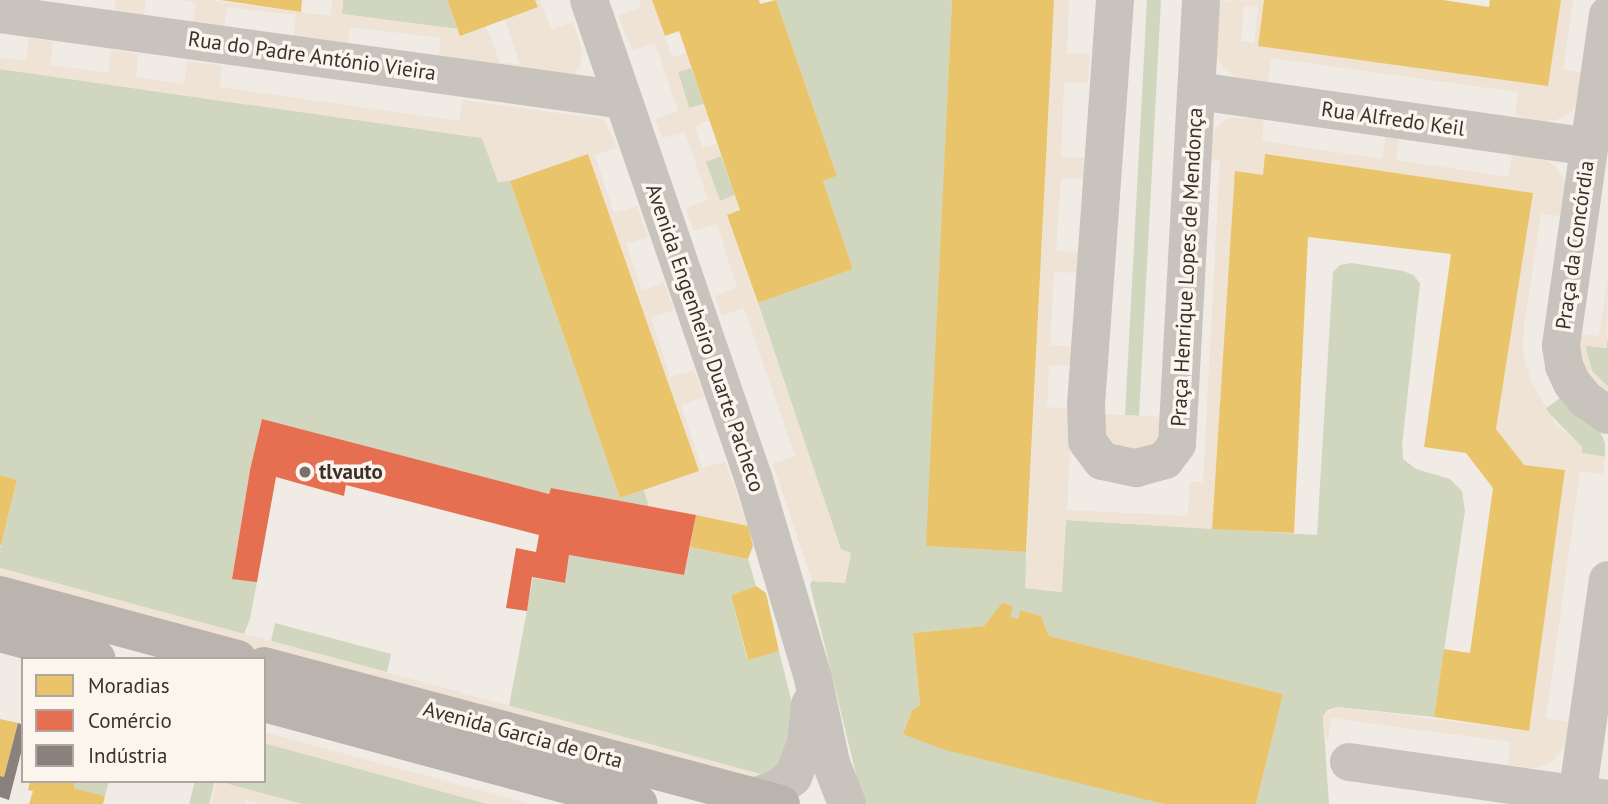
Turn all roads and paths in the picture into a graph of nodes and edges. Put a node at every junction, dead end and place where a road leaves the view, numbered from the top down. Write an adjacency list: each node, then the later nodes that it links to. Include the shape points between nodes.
1 (589, 0): 7 (street, Avenida Engenheiro Duarte Pacheco)
2 (1115, 0): 6 (street, Praça Henrique Lopes de Mendonça, via 1086,404 1087,441 1102,461 1136,468 1165,460 1177,444)
3 (1201, 0): 6 (street, Praça Henrique Lopes de Mendonça)
4 (0, 14): 7 (street, Rua do Padre António Vieira)
5 (1608, 15): 8 (street, Praça da Concórdia)
6 (1197, 91): 8 (street, Rua Alfredo Keil)
7 (623, 100): 16 (street, Avenida Engenheiro Duarte Pacheco, via 754,481)
8 (1589, 147): 9 (street, Praça da Concórdia, via 1561,346 1572,383)
9 (1606, 417)
10 (1608, 580): 19 (street)
11 (0, 595): 14 (main road)
12 (0, 633): 13 (main road)
13 (90, 657)
14 (231, 657)
15 (266, 667): 20 (main road, Avenida Garcia de Orta)
16 (813, 678): 20 (street, Avenida Engenheiro Duarte Pacheco, via 801,761 793,777); 22 (street, Avenida Engenheiro Duarte Pacheco, via 831,763)
17 (266, 705): 21 (main road, Avenida Garcia de Orta)
18 (1349, 762): 19 (street)
19 (1587, 799)
20 (767, 800)
21 (639, 804)
22 (847, 804)

